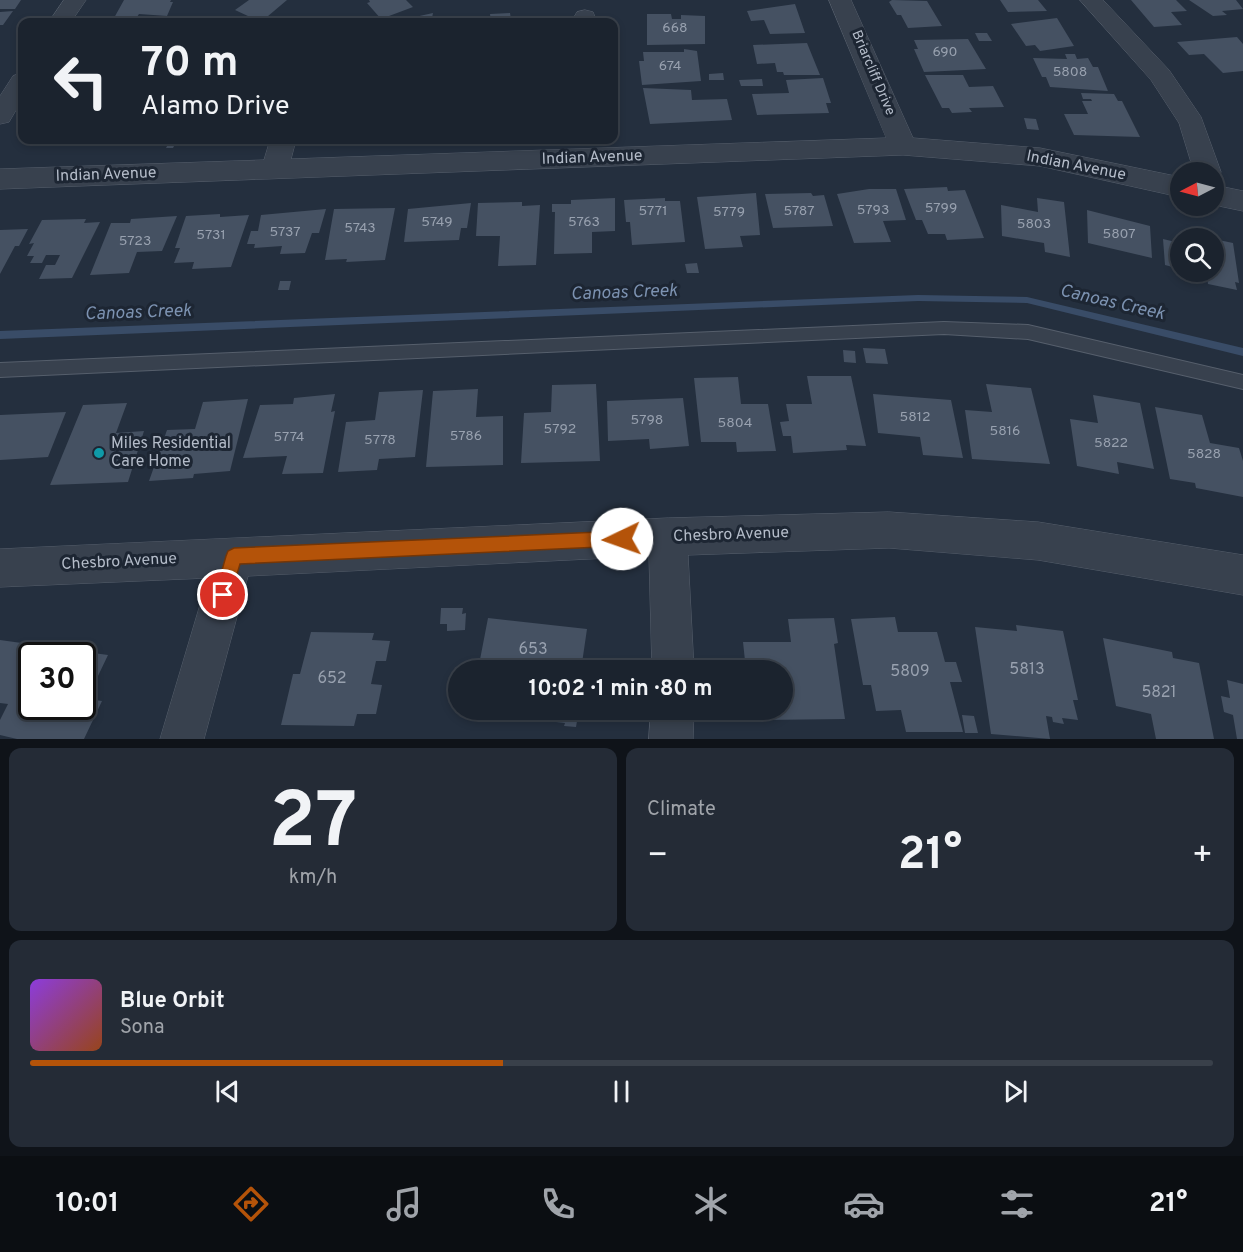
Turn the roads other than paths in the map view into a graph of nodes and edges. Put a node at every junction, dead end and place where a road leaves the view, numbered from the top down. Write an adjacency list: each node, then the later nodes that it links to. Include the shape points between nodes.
1 (75, 0): 4 (street)
2 (840, 0): 8 (street, Briarcliff Drive)
3 (1091, 0): 10 (street, via 1160,75 1192,123)
4 (63, 18)
5 (18, 87): 6 (street)
6 (0, 116)
7 (282, 144): 11 (street)
8 (903, 146): 9 (street, Indian Avenue); 13 (street, Indian Avenue, via 1040,157)
9 (594, 149): 11 (street, Indian Avenue)
10 (1204, 162)
11 (273, 170): 12 (street, Indian Avenue)
12 (0, 178)
13 (1170, 186)
14 (1224, 197): 15 (street)
15 (1243, 201)
16 (0, 370): 17 (lane, via 944,328 1028,332)
17 (1243, 382)
18 (668, 537): 19 (street, Chesbro Avenue); 21 (street, Chesbro Avenue, via 912,532 1038,541); 22 (street)
19 (234, 556): 20 (street, Chesbro Avenue); 24 (street)
20 (0, 568)
21 (1243, 574)
22 (673, 660)
23 (672, 720): 25 (street)
24 (182, 739)
25 (671, 739)

